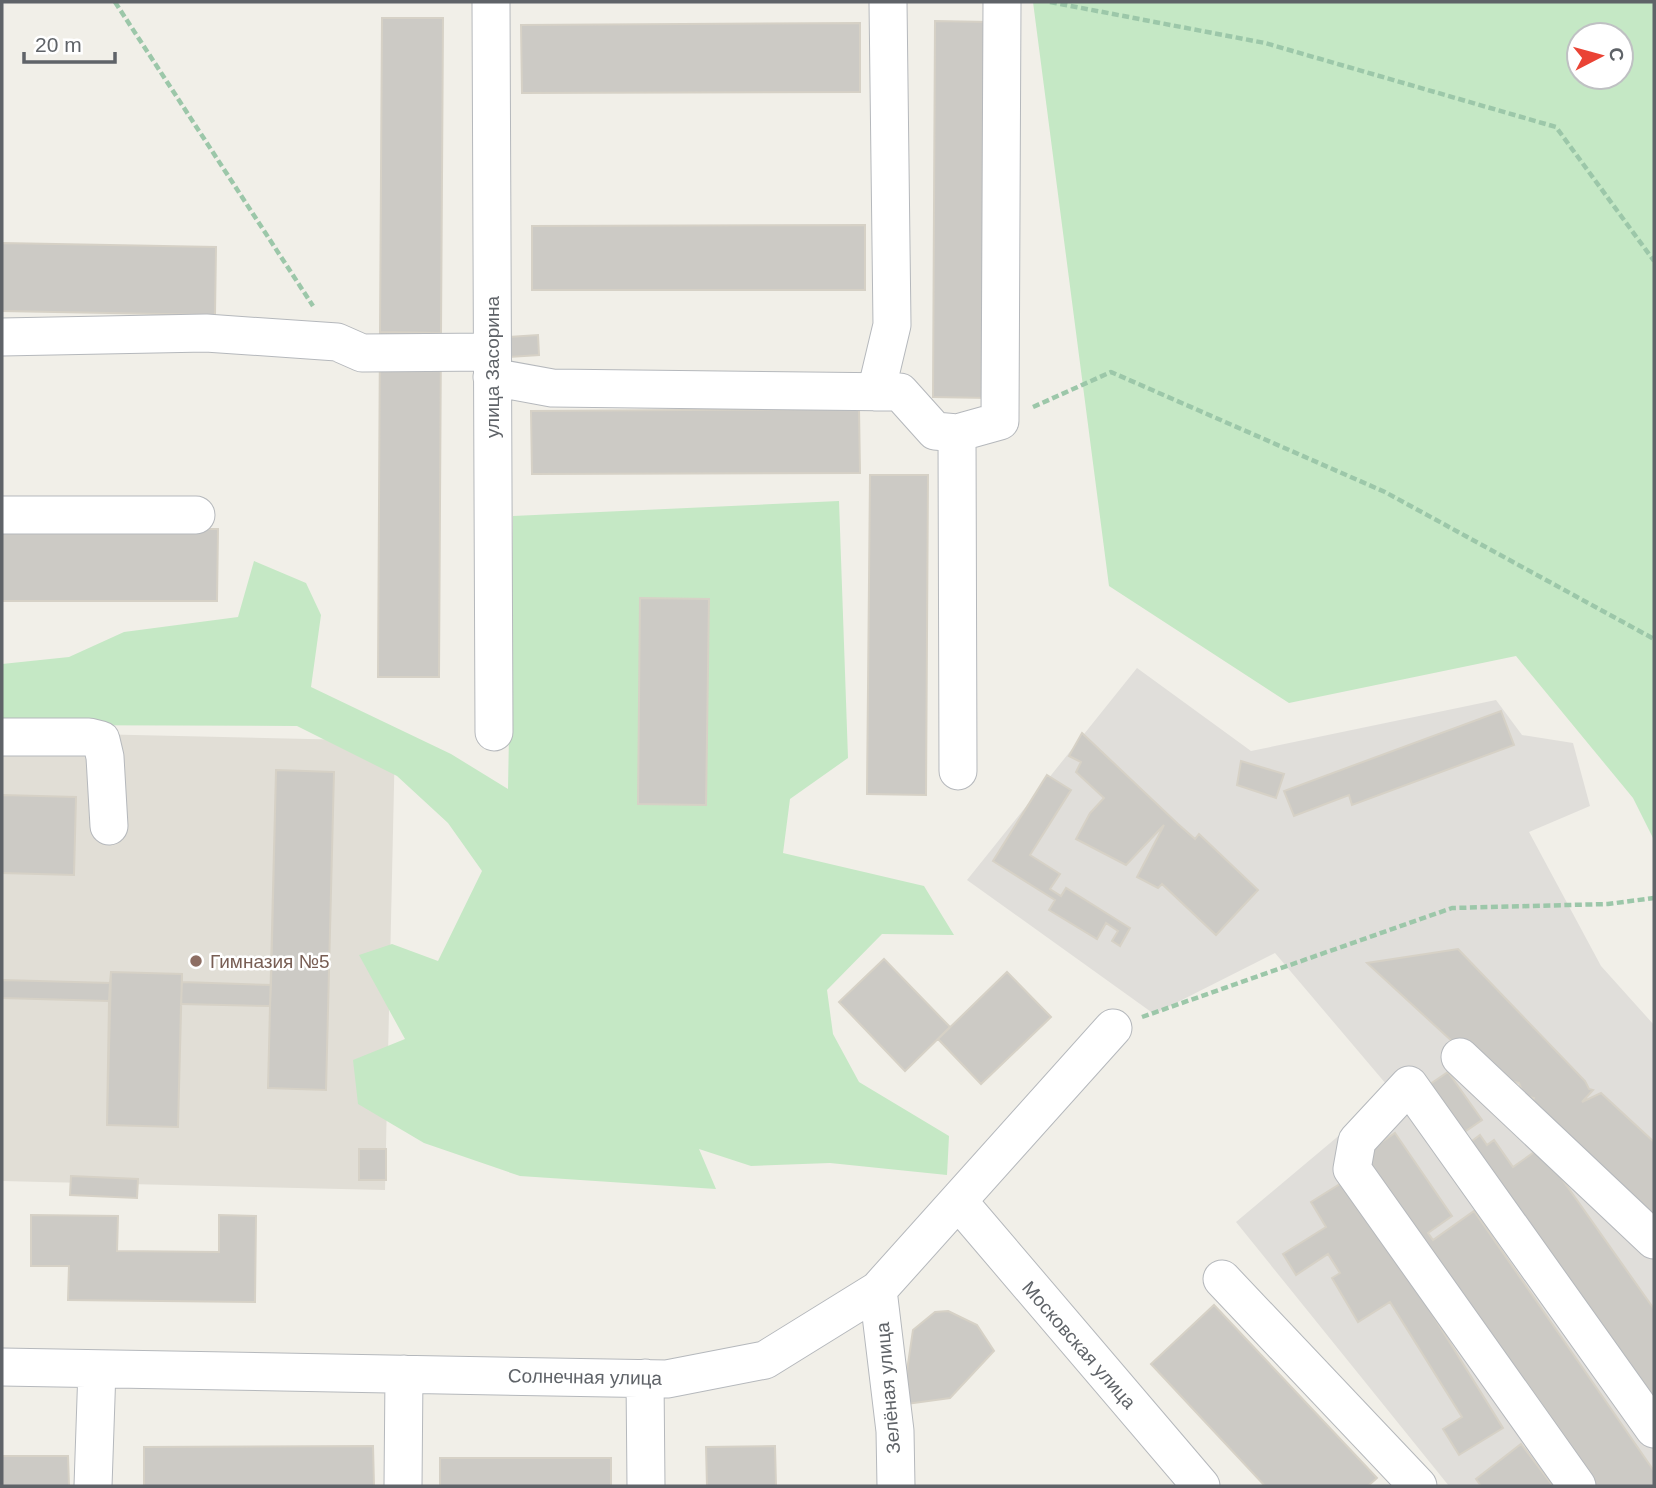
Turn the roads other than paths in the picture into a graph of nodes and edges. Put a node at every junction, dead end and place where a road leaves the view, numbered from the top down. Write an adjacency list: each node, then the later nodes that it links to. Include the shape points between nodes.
1 (491, 2): 5 (street, улица Засорина)
2 (888, 2): 6 (street, via 892,325)
3 (1002, 2): 7 (street, via 1000,421)
4 (2, 337): 5 (street, via 206,333 337,342 362,354)
5 (492, 365): 6 (street, via 552,388); 10 (street, улица Засорина)
6 (876, 392): 7 (street, via 900,393 935,431)
7 (957, 433): 12 (street)
8 (2, 515): 9 (street)
9 (196, 515)
10 (494, 732)
11 (2, 737): 13 (street, via 100,740)
12 (958, 771)
13 (110, 826)
14 (1113, 1028): 16 (street, Солнечная улица)
15 (1460, 1056): 17 (street)
16 (958, 1202): 19 (street, Солнечная улица); 29 (street, Московская улица)
17 (1654, 1240)
18 (1223, 1279): 30 (street)
19 (878, 1290): 23 (street, Солнечная улица, via 765,1360 667,1379); 28 (street, Зелёная улица, via 895,1431)
20 (2, 1367): 21 (street, Солнечная улица)
21 (97, 1368): 22 (street, Солнечная улица); 25 (street)
22 (404, 1374): 23 (street, Солнечная улица); 26 (street)
23 (645, 1378): 27 (street)
24 (1654, 1429): 31 (street, via 1409,1085 1357,1141 1352,1169)
25 (93, 1486)
26 (403, 1486)
27 (646, 1486)
28 (896, 1486)
29 (1201, 1486)
30 (1418, 1486)
31 (1577, 1486)

